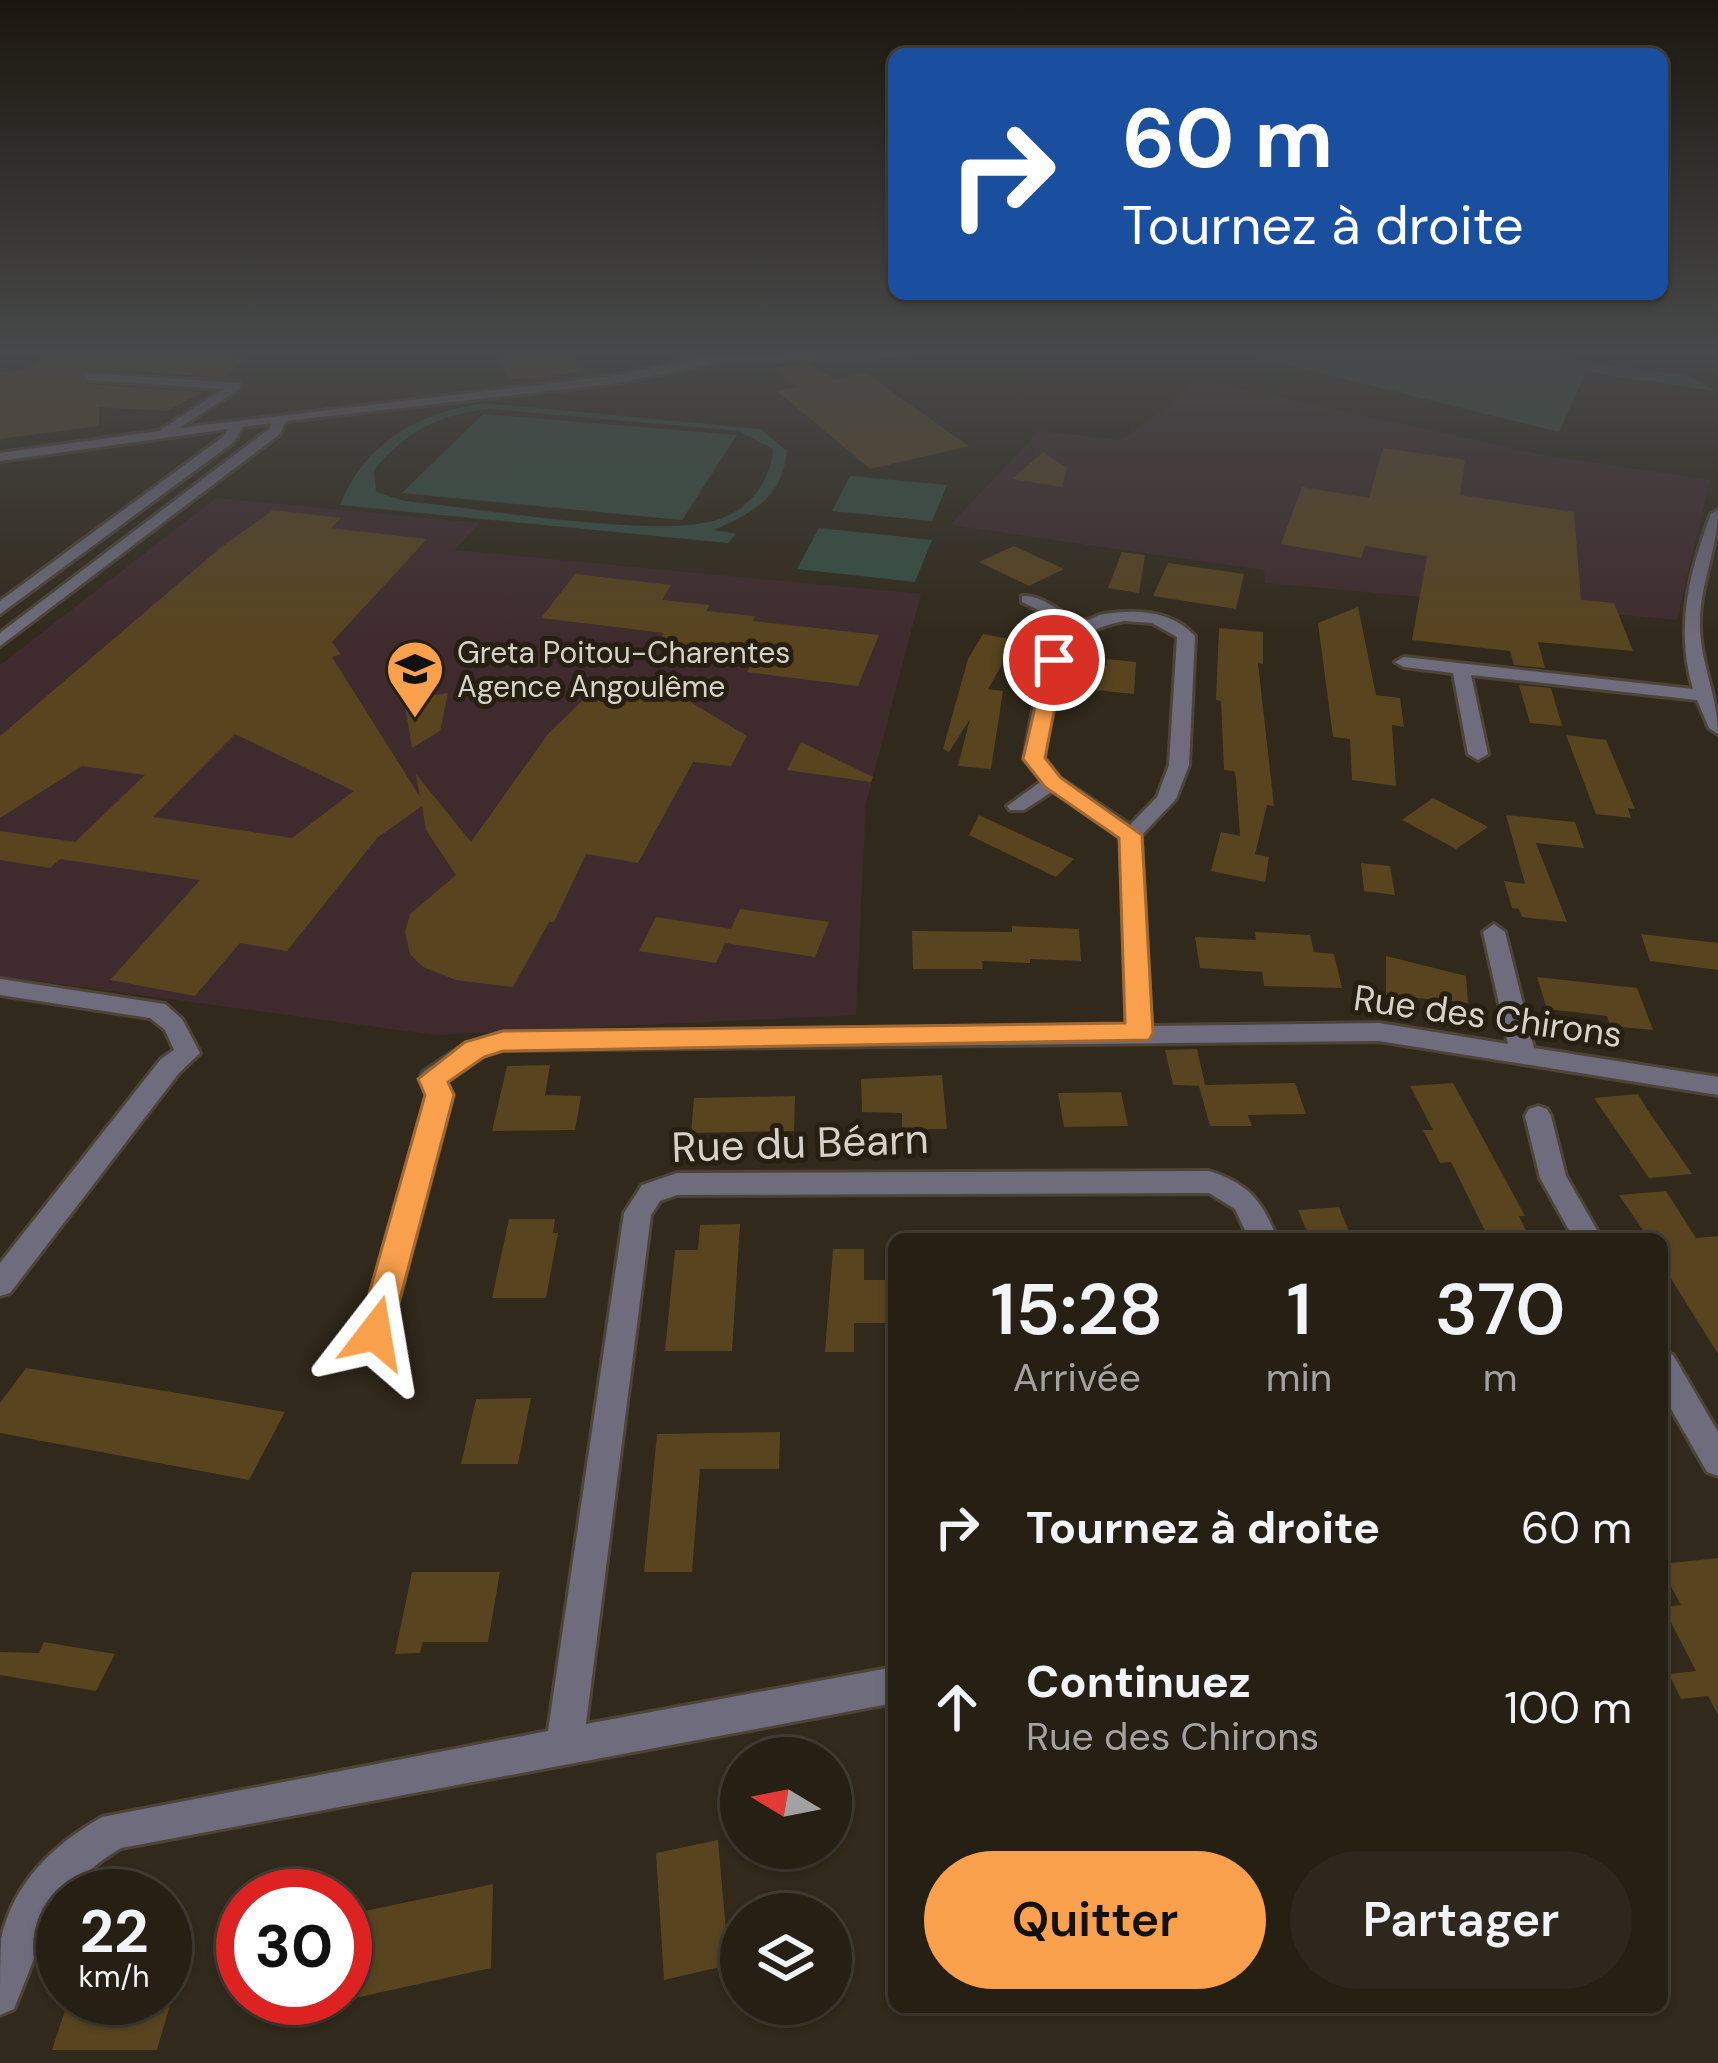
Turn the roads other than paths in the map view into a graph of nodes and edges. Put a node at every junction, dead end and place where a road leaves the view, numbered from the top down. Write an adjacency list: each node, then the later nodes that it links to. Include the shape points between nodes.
1 (76, 447): 4 (street)
2 (218, 447): 7 (street)
3 (254, 447): 9 (street)
4 (0, 458)
5 (1718, 514): 12 (street, via 1691,595)
6 (1028, 598): 8 (street)
7 (0, 609)
8 (1080, 624): 15 (street, via 1054,660 1034,759); 17 (street, via 1132,615 1186,636 1179,765 1166,799)
9 (0, 641)
10 (1404, 662): 11 (street)
11 (1461, 668): 12 (street); 14 (street)
12 (1701, 695): 13 (street)
13 (1717, 722)
14 (1478, 754)
15 (1053, 782): 16 (street); 17 (street)
16 (1017, 806)
17 (1131, 835): 20 (street)
18 (1494, 932): 21 (street)
19 (0, 987): 26 (street, via 157,1010 188,1053)
20 (1139, 1033): 21 (street, Rue des Chirons, via 1379,1032); 27 (street, Rue des Chirons, via 503,1041 474,1050 432,1079 440,1095)
21 (1523, 1054): 22 (street, Rue des Chirons)
22 (1718, 1086)
23 (1538, 1116): 25 (street, via 1552,1178)
24 (1261, 1233): 31 (street, Rue du Béarn, via 1252,1206 1209,1182 677,1184 650,1192 638,1213)
25 (1584, 1233)
26 (6, 1276)
27 (375, 1333)
28 (1668, 1375): 29 (street)
29 (1718, 1461)
30 (888, 1686): 31 (street)
31 (566, 1742): 32 (street, via 115,1830 74,1851 36,1900)
32 (0, 1995)

